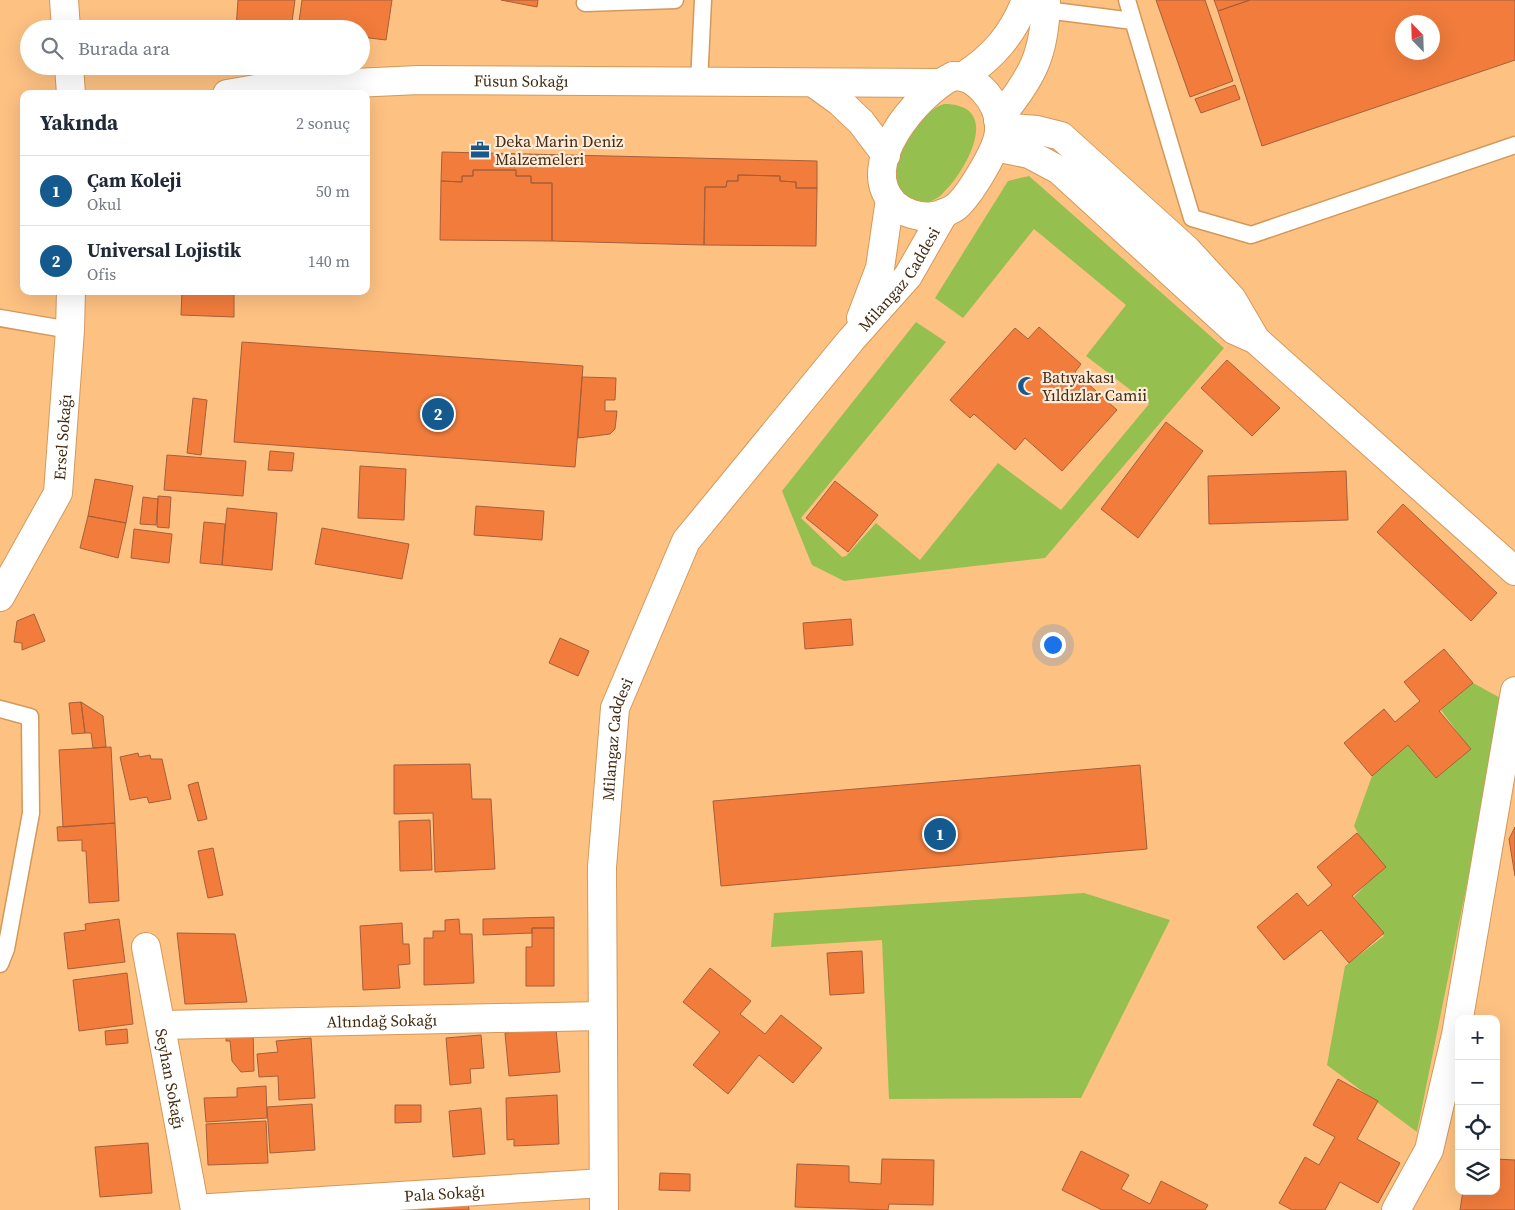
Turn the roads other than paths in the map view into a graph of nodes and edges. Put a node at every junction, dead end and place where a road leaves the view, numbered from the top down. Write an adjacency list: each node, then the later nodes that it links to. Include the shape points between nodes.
1 (64, 0): 7 (street)
2 (586, 0): 3 (lane, via 585,3)
3 (675, 0)
4 (703, 0): 11 (lane)
5 (1127, 0): 8 (lane)
6 (1039, 3): 8 (lane); 10 (street, via 983,64); 16 (street, via 1042,45 1028,80)
7 (65, 20)
8 (1133, 20): 17 (lane, via 1192,218 1251,235)
9 (70, 75): 14 (street)
10 (964, 76): 13 (street, via 953,76); 16 (street, via 986,93 994,105)
11 (699, 83): 12 (street, Füsun Sokağı); 15 (street, Füsun Sokağı, via 419,80)
12 (815, 84): 13 (street, Füsun Sokağı); 18 (street, via 861,122)
13 (938, 84): 18 (street, via 905,117 890,141)
14 (71, 90)
15 (250, 90)
16 (997, 132): 20 (street, via 956,206); 25 (street, via 1059,170 1234,330 1256,340)
17 (1515, 145)
18 (886, 155): 19 (street, via 882,170 883,186)
19 (890, 199): 20 (street, via 909,214 933,216); 24 (street, Milangaz Caddesi, via 880,268)
20 (944, 213): 24 (street, Milangaz Caddesi, via 908,276)
21 (71, 295): 23 (street, Ersel Sokağı)
22 (0, 318): 23 (lane)
23 (70, 330): 26 (street, Ersel Sokağı, via 58,493)
24 (851, 340): 31 (street, Milangaz Caddesi, via 686,541 615,708 602,867)
25 (1515, 571)
26 (0, 597)
27 (1515, 691): 36 (street, via 1456,1035 1429,1150)
28 (0, 709): 30 (lane, via 30,717 31,813 6,949)
29 (146, 946): 32 (street, Seyhan Sokağı)
30 (0, 964)
31 (601, 1016): 32 (street, Altındağ Sokağı); 33 (street, Milangaz Caddesi)
32 (162, 1025): 34 (street, Seyhan Sokağı)
33 (603, 1183): 34 (street, Pala Sokağı); 35 (street, Milangaz Caddesi)
34 (195, 1209)
35 (604, 1210)
36 (1396, 1210)

